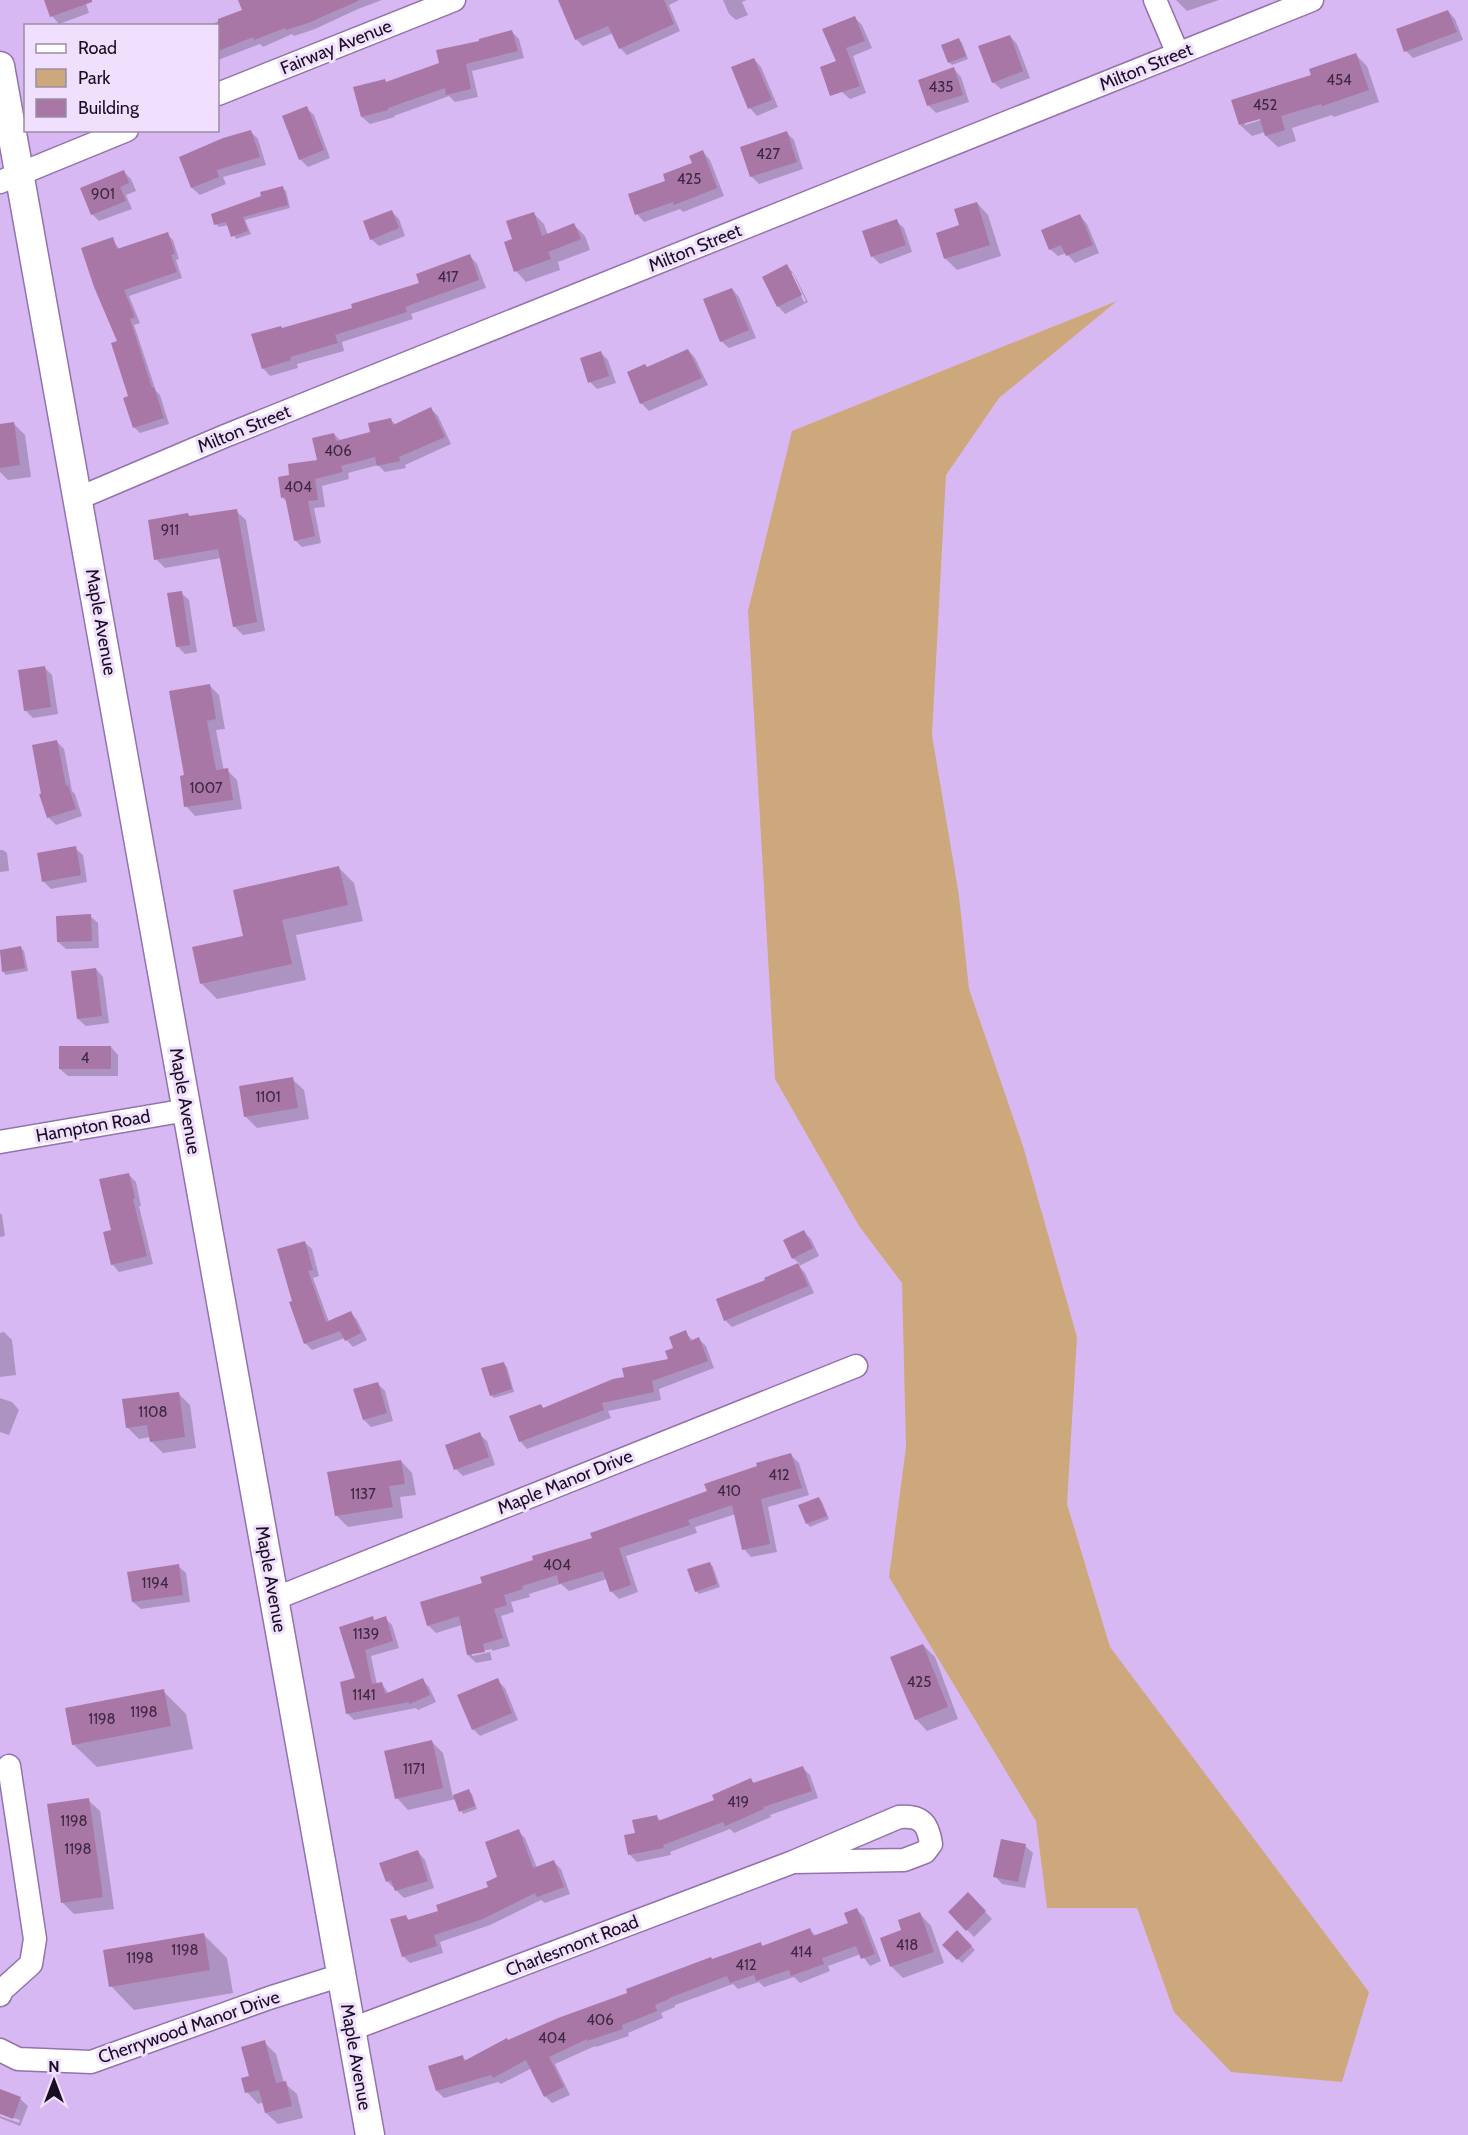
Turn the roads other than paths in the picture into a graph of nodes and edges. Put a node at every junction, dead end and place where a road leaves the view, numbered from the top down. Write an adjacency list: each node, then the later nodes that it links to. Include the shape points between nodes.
1 (454, 0): 6 (street, Fairway Avenue)
2 (1155, 0): 4 (street)
3 (1312, 0): 4 (street, Milton Street)
4 (1178, 54): 9 (street, Milton Street)
5 (0, 66): 8 (main road, Maple Avenue)
6 (219, 94)
7 (122, 132): 8 (street)
8 (9, 178): 9 (main road, Maple Avenue)
9 (79, 498): 10 (main road, Maple Avenue)
10 (187, 1110): 11 (street, Hampton Road); 13 (main road, Maple Avenue)
11 (0, 1142)
12 (856, 1366): 13 (street, Maple Manor Drive)
13 (274, 1599): 16 (main road, Maple Avenue)
14 (9, 1766): 17 (street, via 35,1940 31,1964)
15 (793, 1862): 15 (street, Charlesmont Road, via 904,1860 925,1852 931,1844 929,1830 921,1820 900,1817); 18 (street, Charlesmont Road)
16 (342, 1975): 18 (main road, Maple Avenue); 19 (street, Cherrywood Manor Drive, via 91,2062 18,2059)
17 (0, 1995)
18 (352, 2030): 20 (main road, Maple Avenue)
19 (0, 2050)
20 (370, 2135)

